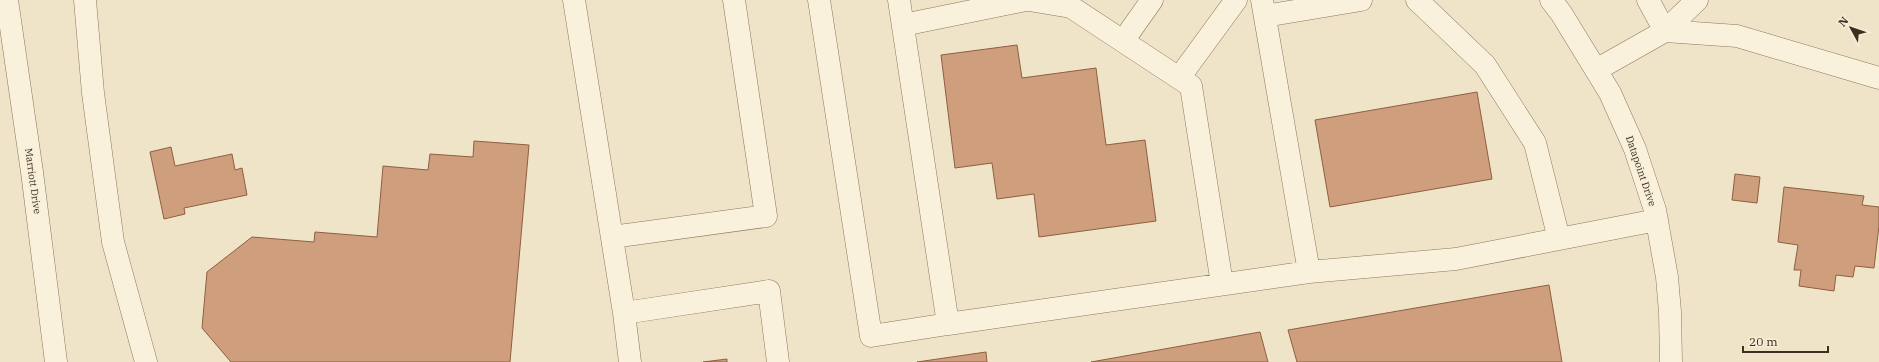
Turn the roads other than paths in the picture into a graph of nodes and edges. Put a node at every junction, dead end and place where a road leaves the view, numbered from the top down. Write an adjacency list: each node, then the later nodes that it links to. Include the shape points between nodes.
1 (7, 0): 30 (street, Marriott Drive)
2 (85, 0): 31 (street, via 93,93 113,242)
3 (574, 0): 24 (street)
4 (734, 0): 24 (street, via 766,216)
5 (819, 0): 29 (street, via 871,336)
6 (899, 0): 17 (street)
7 (1028, 0): 15 (street); 17 (street)
8 (1152, 0): 19 (street)
9 (1236, 0): 21 (street)
10 (1361, 0): 16 (street)
11 (1417, 0): 25 (street, via 1485,65 1535,143)
12 (1551, 0): 20 (street, Datapoint Drive)
13 (1648, 0): 18 (street)
14 (1697, 0): 18 (street)
15 (1074, 3): 19 (street)
16 (1263, 8): 26 (street)
17 (903, 25): 29 (street)
18 (1666, 31): 20 (street); 22 (street, via 1737,36)
19 (1123, 41): 21 (street)
20 (1596, 70): 23 (street, Datapoint Drive, via 1610,92 1635,149)
21 (1179, 78): 27 (street, via 1191,86)
22 (1879, 78)
23 (1657, 220): 25 (street); 34 (street, Datapoint Drive, via 1667,277)
24 (612, 237): 28 (street)
25 (1560, 239): 26 (street, via 1456,259)
26 (1309, 272): 27 (street)
27 (1222, 284): 29 (street)
28 (624, 313): 32 (street); 33 (street, via 769,291)
29 (948, 324)
30 (56, 362)
31 (146, 362)
32 (630, 362)
33 (778, 362)
34 (1671, 362)

